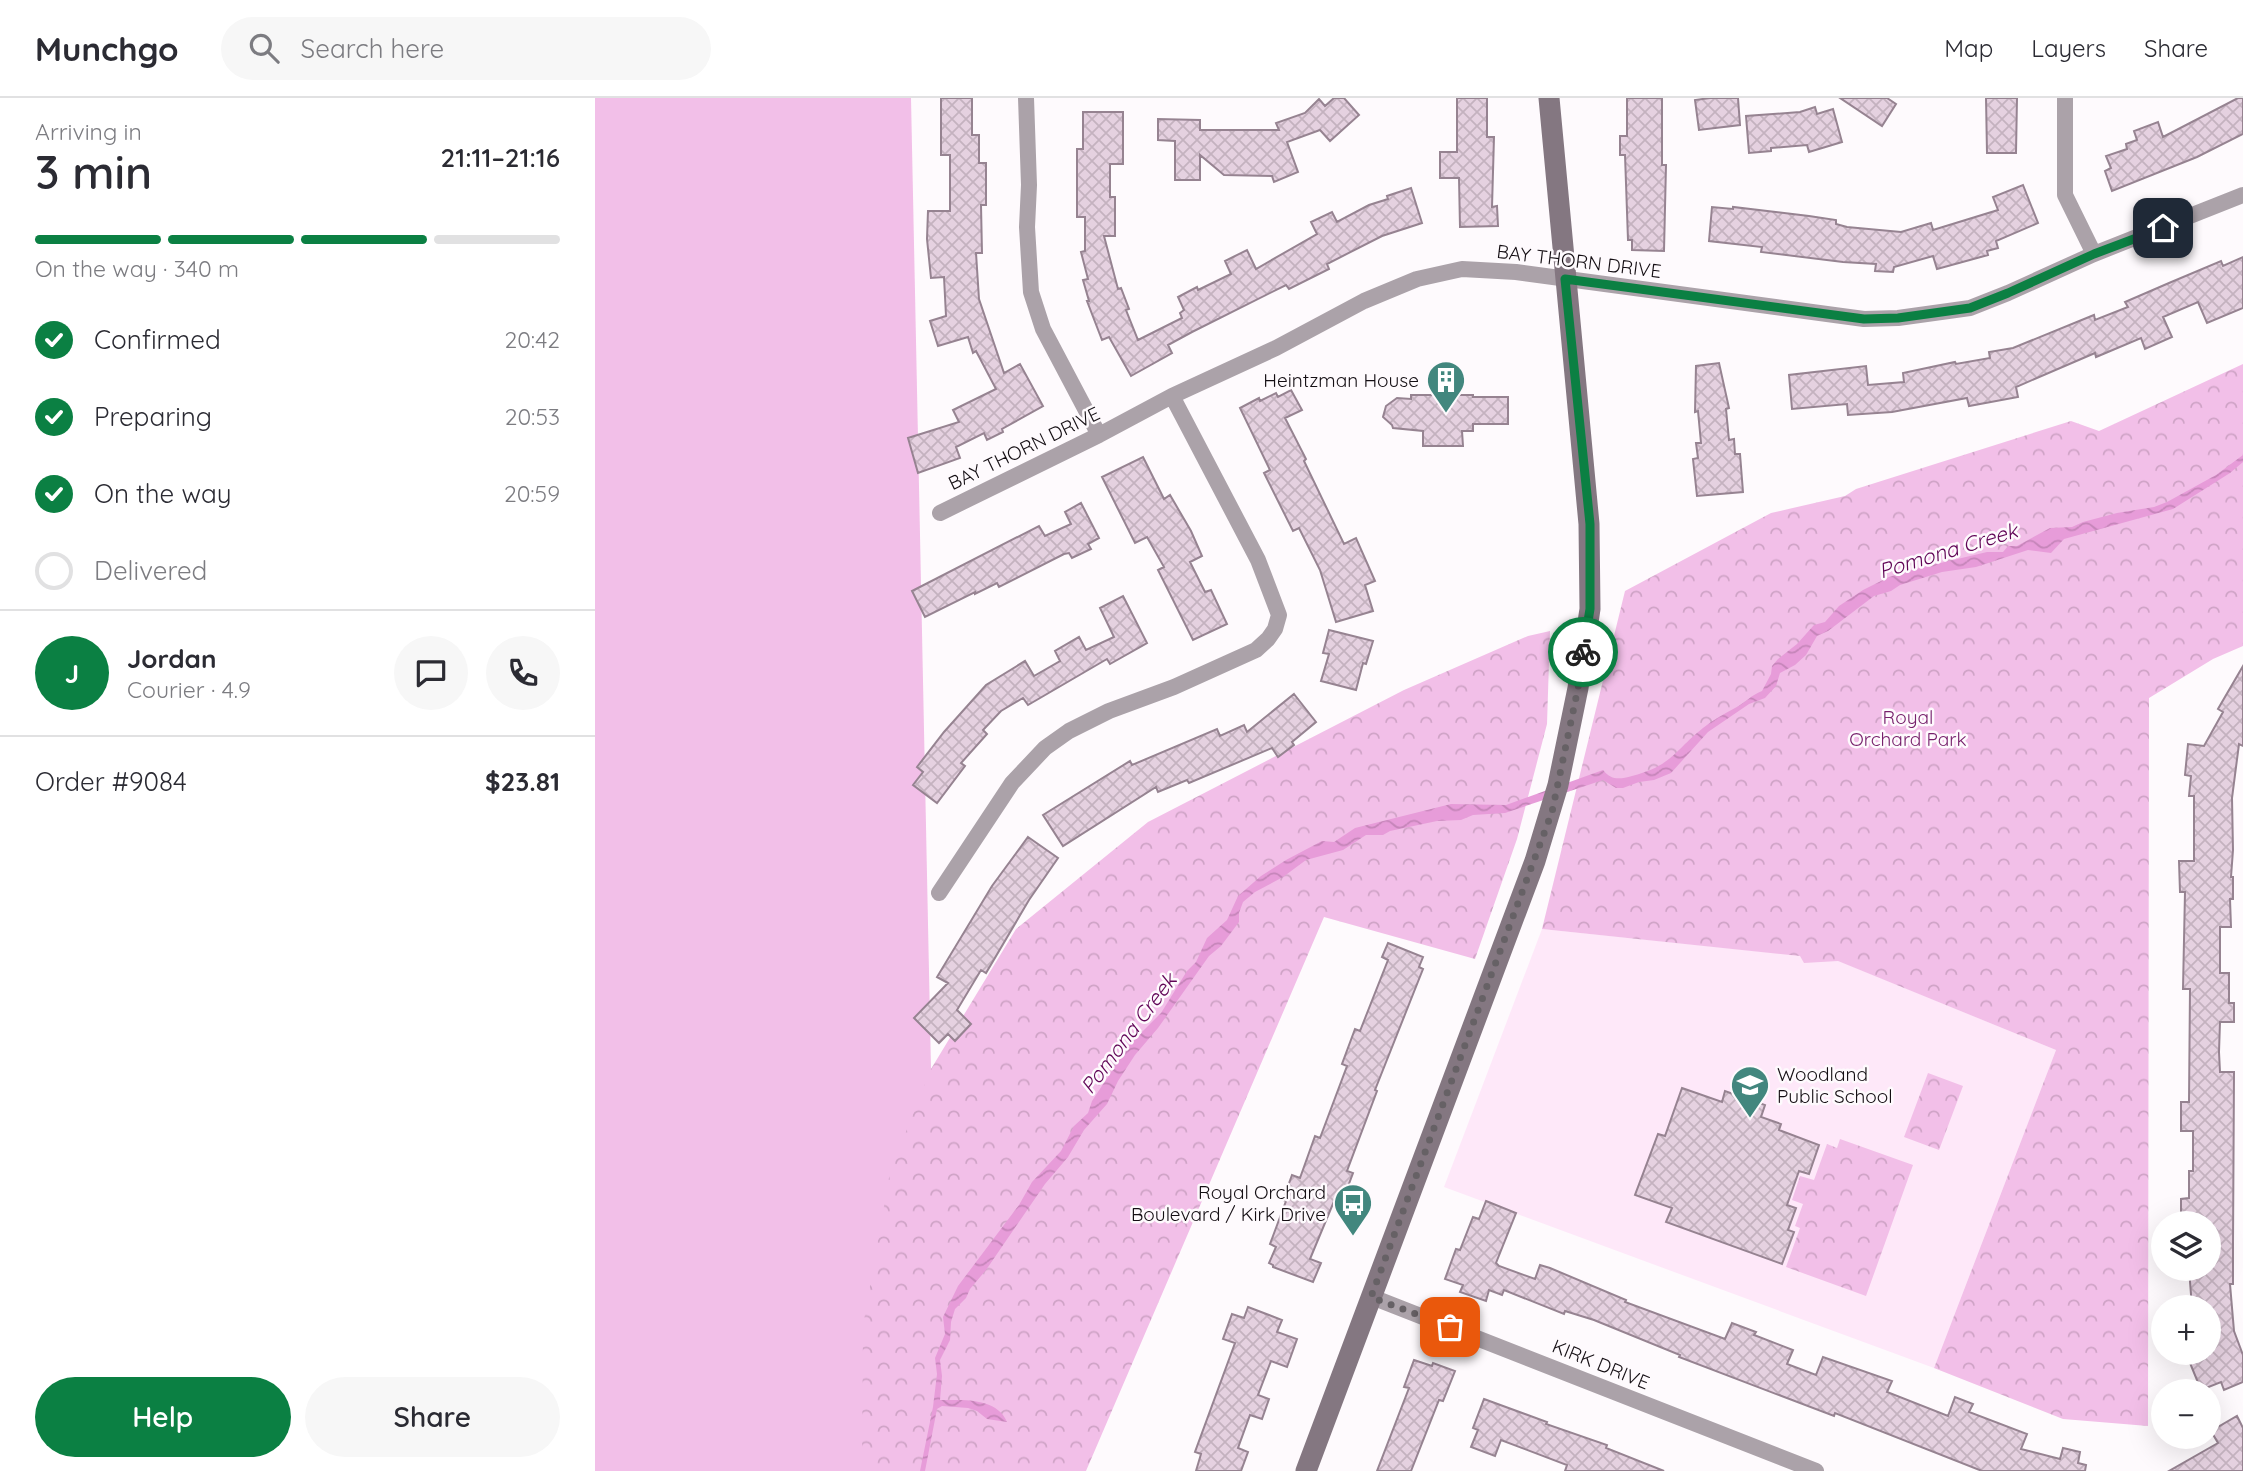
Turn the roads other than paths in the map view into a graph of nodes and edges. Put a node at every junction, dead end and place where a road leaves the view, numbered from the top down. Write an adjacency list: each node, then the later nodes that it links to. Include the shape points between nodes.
1 (1027, 98): 8 (street, via 1031,292 1043,329)
2 (1549, 98): 6 (street)
3 (2065, 98): 5 (street, via 2065,195)
4 (2243, 195): 5 (street, BAY THORN DRIVE)
5 (2094, 254): 6 (street, BAY THORN DRIVE, via 1970,308 1898,318 1864,319)
6 (1565, 279): 7 (street, BAY THORN DRIVE, via 1462,269 1417,279); 11 (street, via 1590,524 1590,609 1578,688 1552,812)
7 (1172, 396): 8 (street, BAY THORN DRIVE); 10 (street, via 1258,560 1279,615 1275,629 1256,650 1109,711 1045,748 1012,783)
8 (1099, 435): 9 (street, BAY THORN DRIVE)
9 (940, 513)
10 (939, 893)
11 (1371, 1297): 12 (street); 13 (street, KIRK DRIVE)
12 (1306, 1471)
13 (1816, 1471)

